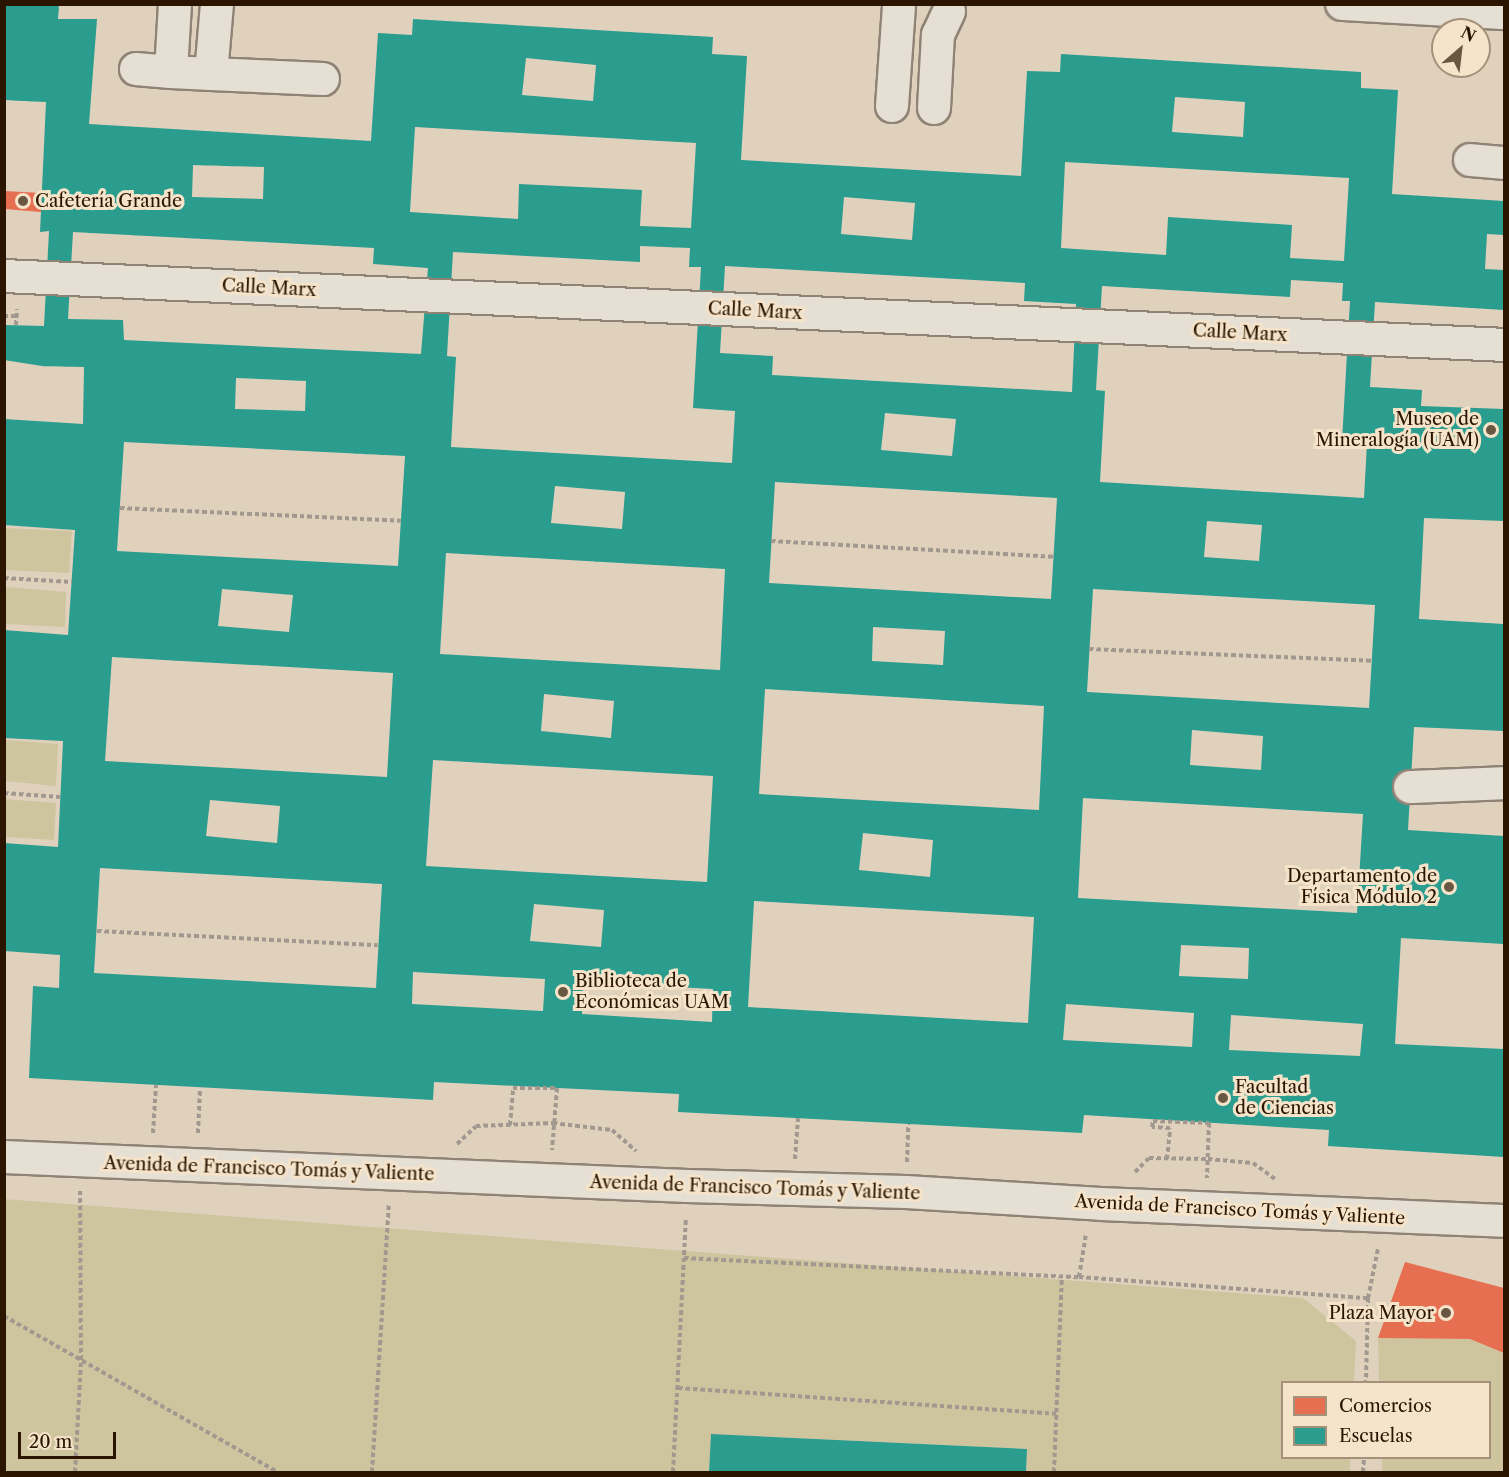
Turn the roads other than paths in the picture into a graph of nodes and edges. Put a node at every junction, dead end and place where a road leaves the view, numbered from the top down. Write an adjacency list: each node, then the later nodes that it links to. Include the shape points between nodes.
1 (175, 4): 8 (street)
2 (217, 4): 9 (street)
3 (1342, 4): 6 (street)
4 (898, 6): 5 (street, via 924,14); 11 (street)
5 (955, 8): 12 (street, via 938,35)
6 (1504, 13)
7 (136, 69): 8 (street)
8 (171, 72): 9 (street)
9 (211, 74): 10 (street)
10 (323, 79)
11 (892, 106)
12 (934, 108)
13 (1470, 160): 14 (street)
14 (1504, 163)
15 (4, 276): 16 (street, Calle Marx)
16 (1504, 345)
17 (1504, 783): 18 (street)
18 (1410, 787)
19 (4, 1157): 20 (street, Avenida de Francisco Tomás y Valiente, via 906,1192)
20 (1504, 1221)

